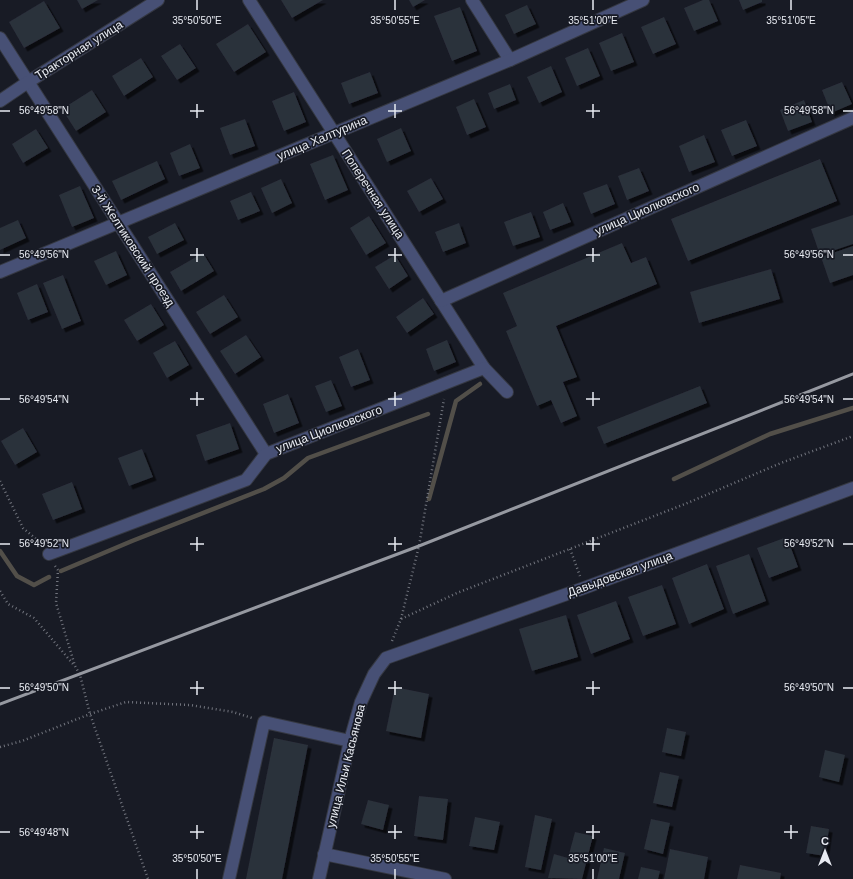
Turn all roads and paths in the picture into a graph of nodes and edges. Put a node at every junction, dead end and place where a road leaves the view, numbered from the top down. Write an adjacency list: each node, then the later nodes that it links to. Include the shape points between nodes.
1 (158, 0): 7 (street, Тракторная улица)
2 (249, 0): 10 (street, Поперечная улица)
3 (472, 0): 6 (street)
4 (643, 0): 6 (street, улица Халтурина)
5 (0, 38): 7 (street, 3-й Желтиковский проезд)
6 (510, 60): 10 (street, улица Халтурина)
7 (28, 82): 8 (street, Тракторная улица); 11 (street, 3-й Желтиковский проезд)
8 (0, 101)
9 (853, 118): 13 (street, улица Циолковского)
10 (334, 133): 11 (street, улица Халтурина); 13 (street, Поперечная улица)
11 (119, 224): 12 (street, улица Халтурина); 18 (street, 3-й Желтиковский проезд)
12 (0, 272)
13 (441, 301): 14 (street, Поперечная улица)
14 (484, 368): 15 (street, Поперечная улица); 18 (street, улица Циолковского)
15 (507, 392)
16 (444, 398): 25 (path, via 420,546)
17 (853, 436): 21 (path)
18 (266, 454): 22 (street, улица Циолковского, via 246,480)
19 (0, 481): 22 (path, via 23,528 46,548)
20 (853, 488): 23 (street, Давыдовская улица)
21 (570, 549): 23 (path); 25 (path, via 457,594)
22 (49, 554): 27 (path, via 58,570 56,603)
23 (584, 588): 26 (street, Давыдовская улица)
24 (0, 591): 27 (path, via 8,604 34,618)
25 (401, 620): 26 (path)
26 (386, 658): 30 (street, улица Ильи Касьянова, via 374,674 360,702)
27 (75, 666): 28 (path, via 80,675)
28 (90, 714): 29 (path, via 126,702 233,712); 31 (path); 33 (path)
29 (264, 722): 30 (street); 34 (street)
30 (350, 741): 32 (street, улица Ильи Касьянова)
31 (0, 747)
32 (324, 854): 35 (street, улица Ильи Касьянова); 36 (street)
33 (148, 879)
34 (229, 879)
35 (319, 879)
36 (445, 879)

